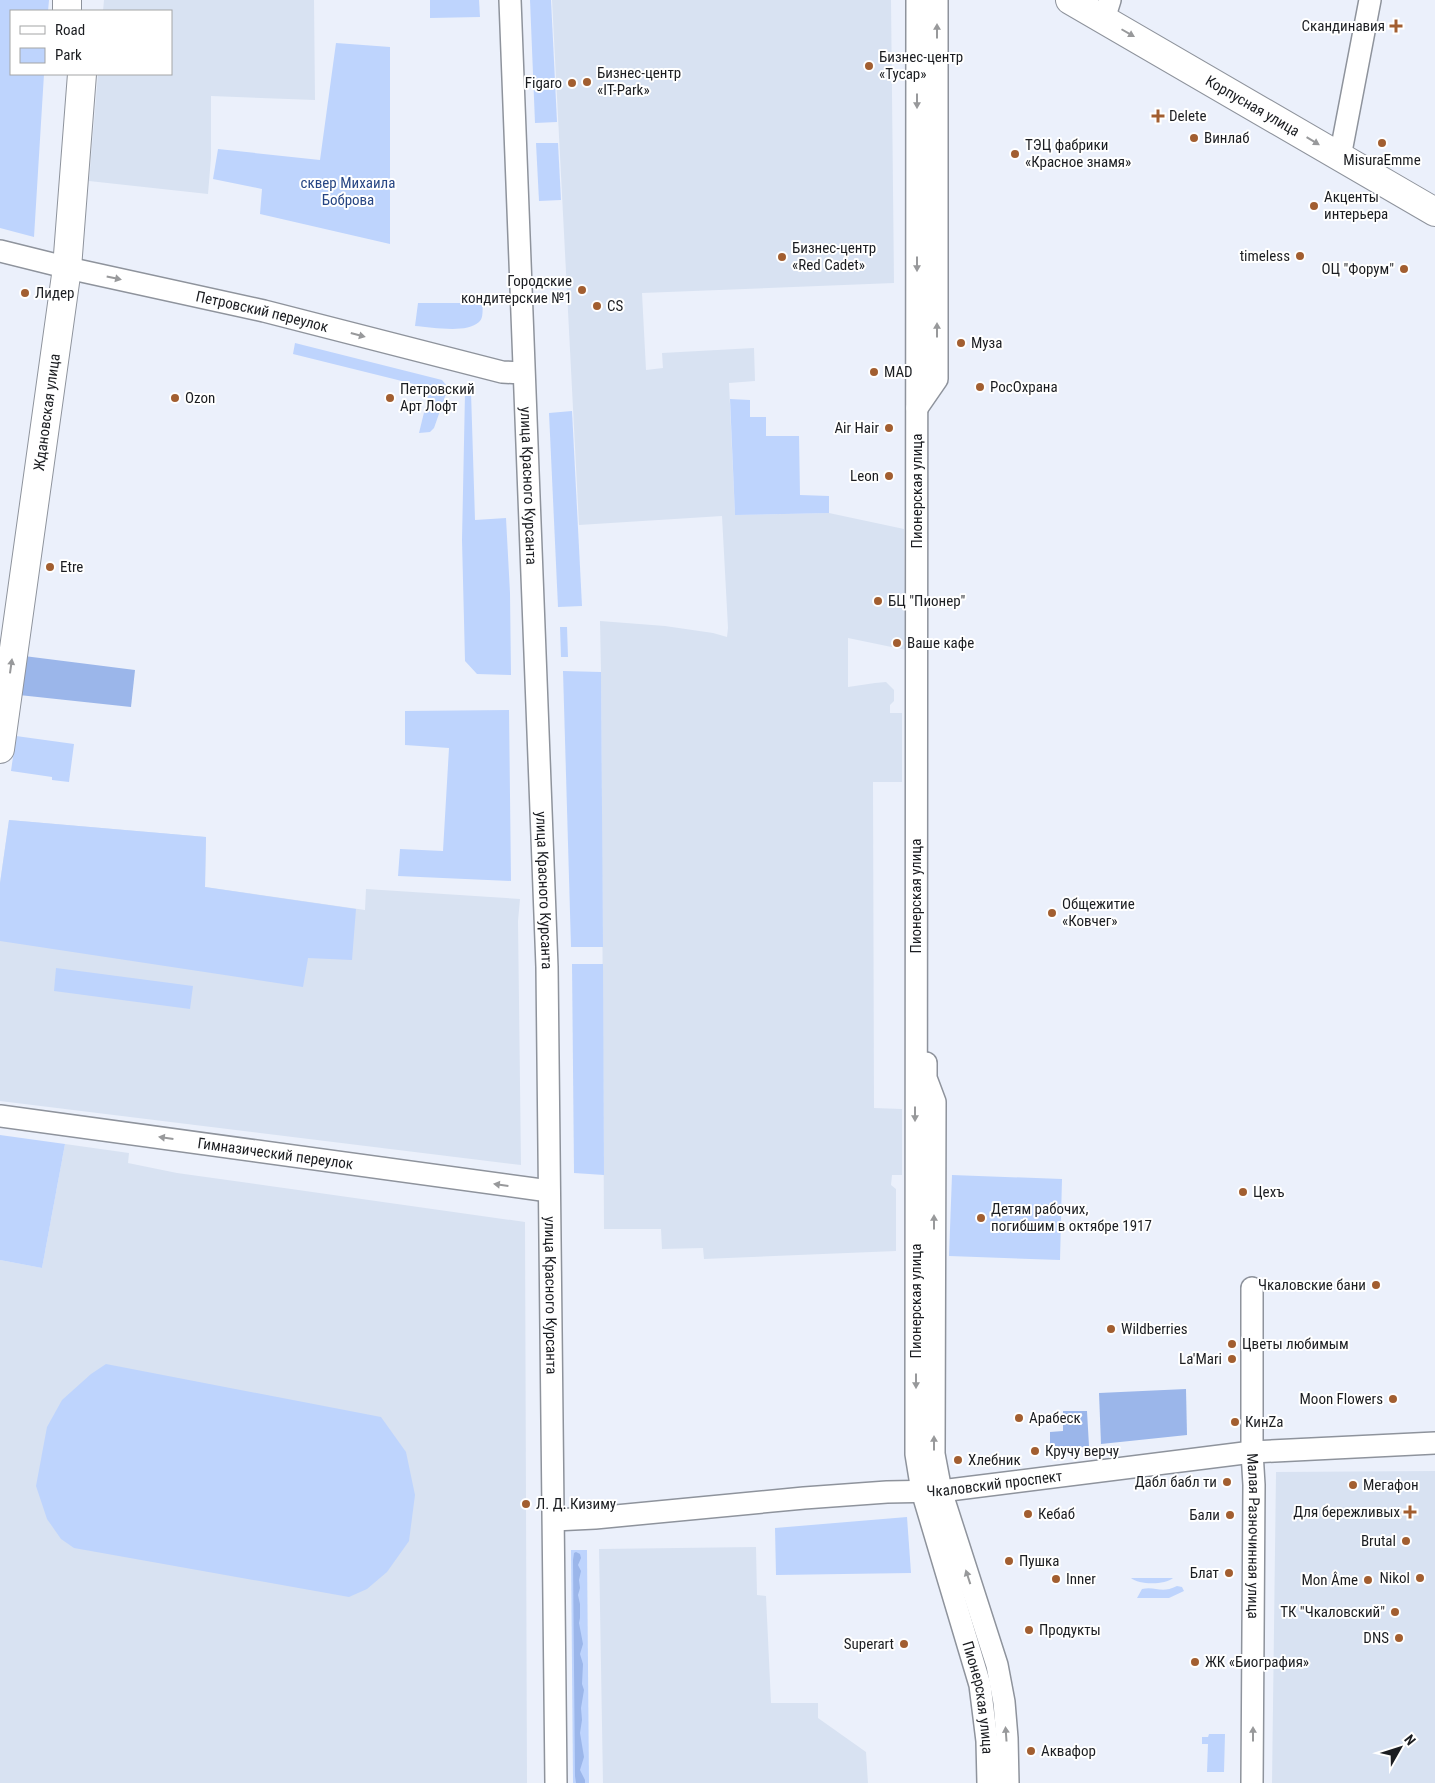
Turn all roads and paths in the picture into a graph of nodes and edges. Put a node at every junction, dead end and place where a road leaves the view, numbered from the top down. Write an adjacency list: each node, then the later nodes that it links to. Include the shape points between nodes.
1 (510, 0): 13 (street, улица Красного Курсанта)
2 (916, 0): 14 (street, Пионерская улица, one-way to 14)
3 (937, 0): 14 (street, one-way to 3, via 937,379)
4 (1070, 0): 6 (main road, Корпусная улица)
5 (1370, 0): 9 (street)
6 (1107, 10): 9 (main road, Корпусная улица, one-way to 9)
7 (64, 75): 12 (main road, Ждановская улица)
8 (82, 75): 12 (main road, Ждановская улица)
9 (1340, 157): 10 (main road, Корпусная улица)
10 (1435, 212)
11 (0, 251): 12 (street, Петровский переулок)
12 (60, 266): 13 (street, Петровский переулок, one-way to 13, via 264,310 502,372); 15 (main road, Ждановская улица); 16 (main road, Ждановская улица, one-way to 12)
13 (523, 372): 19 (street, улица Красного Курсанта, via 546,958)
14 (917, 408): 17 (street, Пионерская улица)
15 (0, 615)
16 (0, 749)
17 (916, 995): 23 (street, Пионерская улица, one-way to 23, via 916,1454); 23 (street, Пионерская улица, one-way to 17, via 934,1454 935,1102 926,1078 927,1025)
18 (0, 1116): 19 (street, Гимназический переулок, one-way to 18)
19 (549, 1191): 24 (street, улица Красного Курсанта)
20 (1252, 1288): 22 (street, Малая Разночинная улица)
21 (1435, 1443): 22 (street, Чкаловский проспект)
22 (1252, 1452): 23 (street, Чкаловский проспект); 28 (street, Малая Разночинная улица, one-way to 22)
23 (931, 1491): 24 (street, Чкаловский проспект, via 813,1497); 26 (street, Пионерская улица, via 980,1685 988,1741); 27 (street, Пионерская улица, one-way to 23, via 1004,1702 996,1665)
24 (554, 1520): 25 (street, улица Красного Курсанта)
25 (556, 1783)
26 (988, 1783)
27 (1008, 1783)
28 (1252, 1783)

